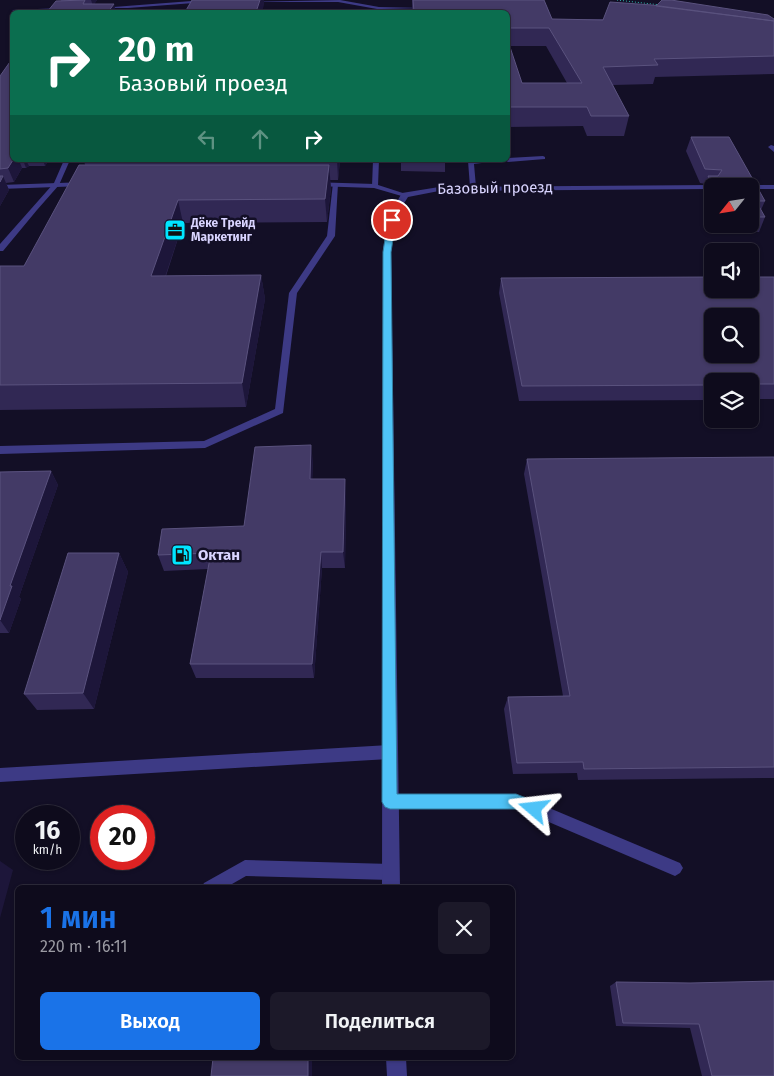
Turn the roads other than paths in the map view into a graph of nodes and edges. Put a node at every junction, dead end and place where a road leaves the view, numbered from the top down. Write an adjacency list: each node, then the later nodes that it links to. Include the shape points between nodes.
1 (210, 2): 5 (lane)
2 (240, 2): 7 (lane, via 338,1)
3 (422, 8): 7 (lane)
4 (72, 9): 6 (lane)
5 (92, 9)
6 (14, 10)
7 (380, 10)
8 (543, 158): 9 (lane)
9 (510, 160)
10 (66, 162): 13 (lane)
11 (376, 162): 17 (lane)
12 (470, 162): 19 (lane)
13 (57, 184): 14 (street); 18 (street); 24 (lane)
14 (97, 184)
15 (306, 184): 16 (street)
16 (335, 184): 17 (street); 25 (lane, via 331,236 293,292 280,411 205,444)
17 (375, 186): 23 (street)
18 (0, 187)
19 (473, 187): 20 (street, Базовый проезд); 23 (street, Базовый проезд)
20 (704, 187)
21 (759, 187): 22 (street)
22 (774, 187)
23 (405, 195): 26 (street, via 396,207 387,252)
24 (0, 249)
25 (0, 450)
26 (390, 752): 27 (lane); 28 (street)
27 (0, 775)
28 (390, 802): 29 (lane, via 516,801); 30 (street)
29 (675, 868)
30 (391, 872): 31 (lane, via 245,868); 32 (street)
31 (214, 885)
32 (392, 885)
33 (396, 1060): 34 (street)
34 (396, 1076)

